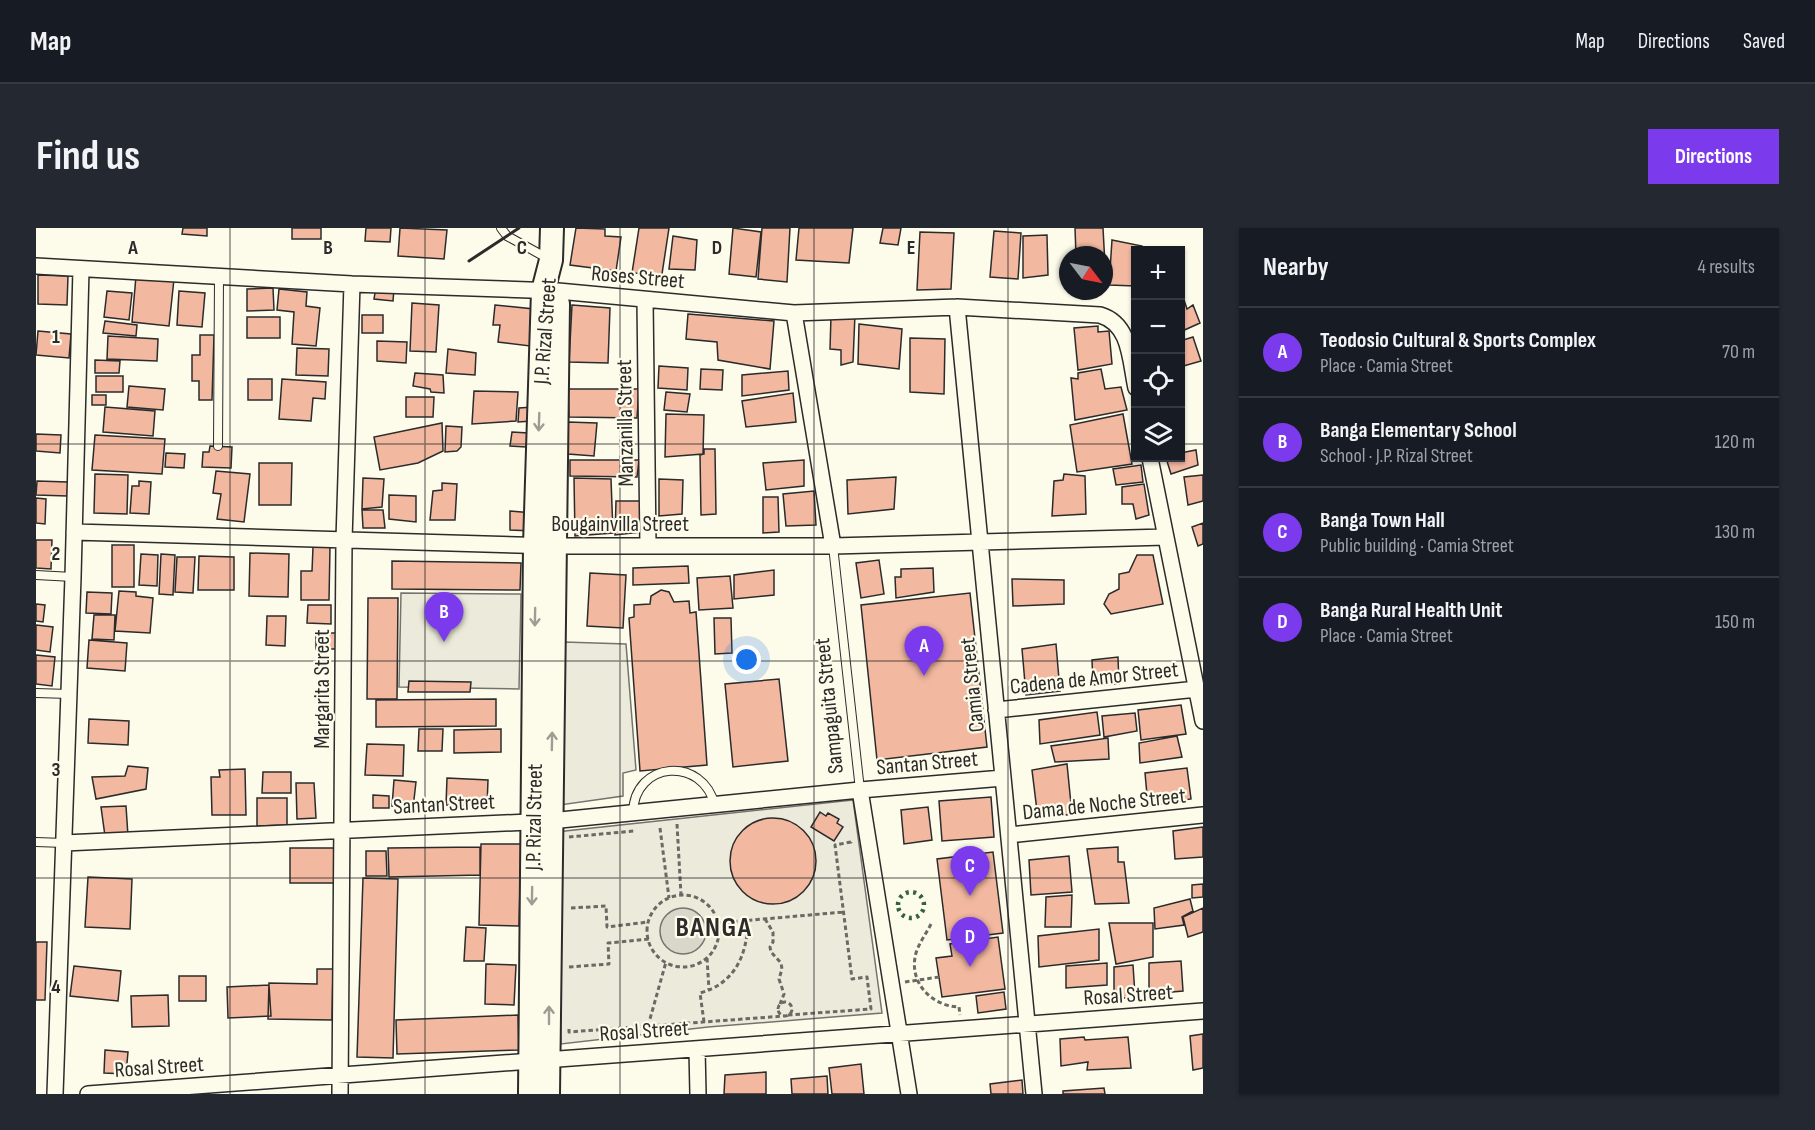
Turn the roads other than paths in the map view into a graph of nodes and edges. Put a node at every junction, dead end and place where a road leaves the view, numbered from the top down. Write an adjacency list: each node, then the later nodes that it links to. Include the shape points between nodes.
1 (501, 228): 3 (lane, via 507,236)
2 (552, 228): 3 (main road, J.P. Rizal Street)
3 (551, 260): 8 (main road, J.P. Rizal Street)
4 (36, 266): 5 (street, Roses Street)
5 (81, 269): 6 (street, Roses Street); 15 (street)
6 (219, 277): 7 (street, Roses Street); 13 (lane)
7 (352, 284): 8 (street, Roses Street); 17 (street, Margarita Street)
8 (551, 291): 9 (street, Roses Street); 19 (main road, J.P. Rizal Street)
9 (645, 300): 11 (street, Roses Street); 20 (street, Manzanilla Street)
10 (957, 307): 11 (street, Roses Street); 12 (street, Roses Street, via 1109,317 1124,334); 18 (street, Camia Street)
11 (794, 313): 21 (street, Sampaguita Street)
12 (1131, 366)
13 (218, 446)
14 (1151, 462): 16 (street)
15 (74, 532): 17 (street, Bougainvilla Street); 23 (street)
16 (1166, 537): 18 (street, Bougainvilla Street); 24 (street)
17 (344, 540): 19 (street, Bougainvilla Street); 35 (street, Margarita Street)
18 (980, 542): 21 (street, Bougainvilla Street); 27 (street, Camia Street)
19 (545, 545): 20 (street, Bougainvilla Street); 34 (main road, J.P. Rizal Street)
20 (648, 546): 21 (street, Bougainvilla Street)
21 (833, 546): 30 (lane, Sampaguita Street)
22 (36, 575): 23 (lane)
23 (73, 577): 26 (street)
24 (1197, 689): 27 (street, Cadena de Amor Street); 28 (street)
25 (36, 693): 26 (lane)
26 (69, 694): 38 (street)
27 (996, 710): 29 (street, Camia Street)
28 (1203, 721)
29 (1003, 778): 30 (street, Santan Street); 36 (street, Camia Street)
30 (860, 790): 31 (street, Santan Street); 41 (street, Sampaguita Street)
31 (715, 806): 32 (street, Santan Street); 32 (lane, via 712,793 701,780 686,772 669,771 656,774 643,785)
32 (633, 813): 34 (street, Santan Street)
33 (1203, 815): 36 (street, Dama de Noche Street)
34 (542, 821): 35 (street, Santan Street); 43 (main road, J.P. Rizal Street)
35 (342, 830): 38 (street, Santan Street); 44 (street, Margarita Street)
36 (1009, 835): 40 (street, Camia Street)
37 (36, 842): 38 (lane)
38 (64, 843): 45 (street)
39 (1203, 1011): 40 (street, Rosal Street)
40 (1027, 1024): 41 (street, Rosal Street); 52 (street, Camia Street)
41 (899, 1034): 42 (street, Rosal Street); 51 (street, Sampaguita Street)
42 (697, 1049): 43 (street, Rosal Street); 50 (street)
43 (540, 1060): 44 (street, Rosal Street); 48 (main road, J.P. Rizal Street); 49 (main road, J.P. Rizal Street)
44 (340, 1075): 46 (street, Rosal Street); 47 (street, Margarita Street)
45 (56, 1094)
46 (88, 1094)
47 (340, 1094)
48 (530, 1094)
49 (548, 1094)
50 (698, 1094)
51 (909, 1094)
52 (1034, 1094)

